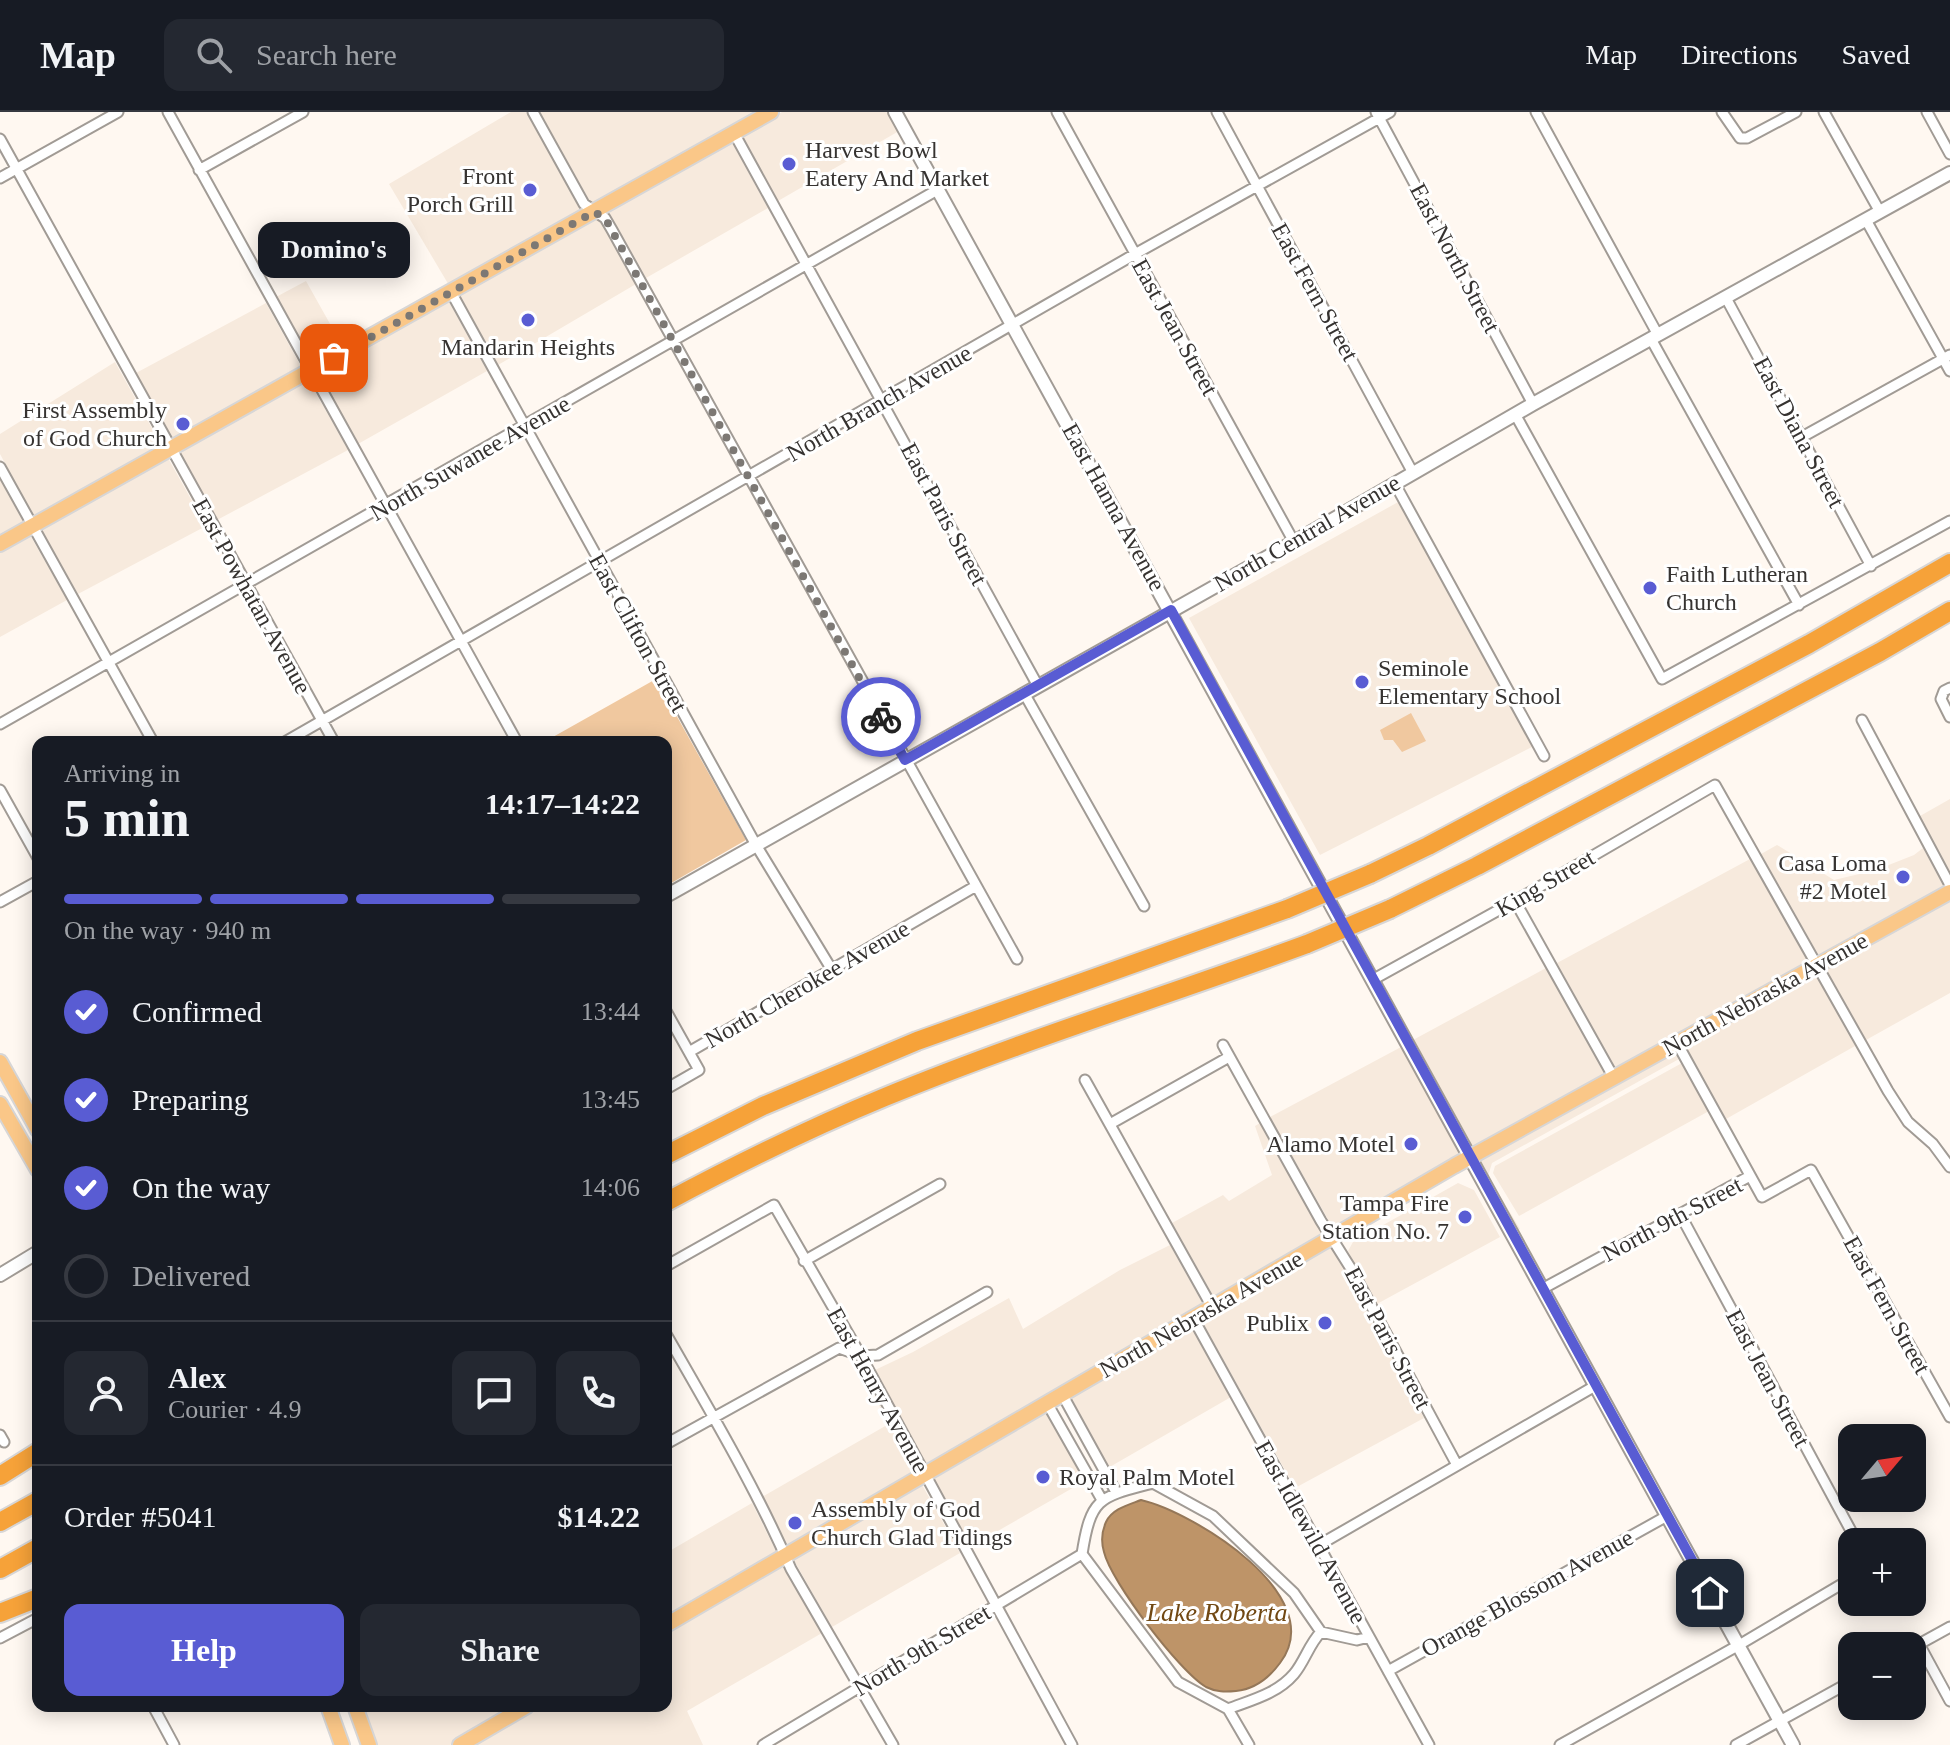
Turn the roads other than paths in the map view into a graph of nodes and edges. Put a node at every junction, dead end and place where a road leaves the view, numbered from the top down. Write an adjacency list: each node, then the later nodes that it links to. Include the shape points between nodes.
1 (118, 112): 19 (street)
2 (168, 112): 20 (street)
3 (303, 112): 20 (street)
4 (533, 112): 25 (street, via 584,204)
5 (771, 112): 16 (main road)
6 (895, 112): 24 (street, East Hanna Avenue)
7 (1057, 112): 28 (street, East Jean Street)
8 (1217, 112): 23 (street, East Fern Street)
9 (1390, 112): 15 (street, North Branch Avenue)
10 (1536, 112): 33 (street)
11 (1722, 112): 12 (street, via 1740,138)
12 (1796, 112)
13 (1824, 112): 26 (street)
14 (1927, 112): 18 (street)
15 (1378, 115): 23 (street, North Branch Avenue); 39 (street, East North Street)
16 (734, 133): 25 (main road); 29 (street, East Paris Street)
17 (0, 139): 19 (street, East Powhatan Avenue)
18 (1950, 154)
19 (16, 169): 22 (street); 43 (street, East Powhatan Avenue)
20 (199, 170): 36 (street)
21 (1950, 173): 26 (street, North Central Avenue)
22 (0, 178)
23 (1257, 186): 28 (street, North Branch Avenue); 45 (street, East Fern Street)
24 (939, 189): 29 (street, North Suwanee Avenue); 32 (street, East Hanna Avenue)
25 (594, 212): 30 (main road); 34 (street, via 605,218)
26 (1880, 212): 27 (street, North Central Avenue)
27 (1866, 220): 31 (street, North Central Avenue); 35 (street)
28 (1135, 254): 32 (street, North Branch Avenue); 51 (street, East Jean Street)
29 (807, 265): 34 (street, North Suwanee Avenue); 38 (street, East Paris Street)
30 (451, 292): 36 (main road); 41 (street, East Clifton Street)
31 (1726, 298): 33 (street, North Central Avenue); 42 (street, East Diana Street)
32 (1014, 325): 38 (street, North Branch Avenue); 58 (street, East Hanna Avenue)
33 (1655, 337): 39 (street, North Central Avenue); 57 (street)
34 (675, 341): 41 (street, North Suwanee Avenue); 46 (street)
35 (1947, 357): 37 (street); 42 (street)
36 (311, 371): 43 (main road); 48 (street)
37 (1950, 371)
38 (883, 400): 46 (street, North Branch Avenue); 62 (street, East Paris Street)
39 (1533, 404): 40 (street, North Central Avenue)
40 (1515, 414): 45 (street, North Central Avenue); 57 (street, via 1662,679)
41 (525, 427): 48 (street, North Suwanee Avenue); 53 (street, East Clifton Street)
42 (1802, 437): 55 (street, East Diana Street)
43 (171, 450): 50 (main road); 56 (street, East Powhatan Avenue)
44 (0, 467): 50 (street)
45 (1413, 473): 47 (street, North Central Avenue)
46 (750, 477): 53 (street, North Branch Avenue); 74 (street)
47 (1395, 484): 51 (street, North Central Avenue); 73 (street)
48 (386, 506): 56 (street, North Suwanee Avenue); 60 (street)
49 (1950, 521): 55 (street)
50 (33, 527): 52 (main road); 61 (street)
51 (1294, 542): 58 (street, North Central Avenue)
52 (0, 544)
53 (600, 563): 60 (street, North Branch Avenue); 76 (street, East Clifton Street)
54 (1950, 563): 102 (highway, bridge, via 1781,659 1370,874 1287,909 917,1041 763,1106)
55 (1871, 566): 57 (street)
56 (246, 585): 61 (street, North Suwanee Avenue); 67 (street, East Powhatan Avenue)
57 (1799, 605)
58 (1171, 610): 62 (street, North Central Avenue); 89 (street, East Hanna Avenue)
59 (1950, 611): 109 (highway, bridge, via 1390,909 885,1097)
60 (461, 642): 67 (street, North Branch Avenue); 72 (street)
61 (110, 663): 68 (street, North Suwanee Avenue); 69 (street)
62 (1038, 686): 64 (street, North Central Avenue)
63 (1950, 688): 65 (street, via 1941,699)
64 (1024, 693): 74 (street, North Central Avenue); 85 (street)
65 (1950, 717)
66 (1862, 720): 79 (street)
67 (322, 721): 70 (street, North Branch Avenue); 71 (street, East Powhatan Avenue)
68 (0, 724)
69 (150, 736)
70 (296, 736)
71 (331, 736)
72 (514, 736)
73 (1544, 756)
74 (905, 760): 76 (street, North Central Avenue); 80 (street)
75 (0, 790): 77 (street)
76 (756, 845): 82 (street, North Central Avenue); 88 (street, East Clifton Street)
77 (32, 847)
78 (32, 884): 84 (street)
79 (1950, 885)
80 (976, 886): 86 (street); 88 (street, North Cherokee Avenue)
81 (1950, 892): 87 (main road, North Nebraska Avenue)
82 (672, 893)
83 (1515, 901): 87 (street, King Street, via 1715,785); 89 (street, King Street); 96 (street)
84 (0, 902)
85 (1144, 906)
86 (1017, 959)
87 (1817, 966): 91 (main road, North Nebraska Avenue); 105 (street, via 1908,1122)
88 (832, 970): 93 (street, North Cherokee Avenue)
89 (1374, 979): 103 (street, East Hanna Avenue)
90 (672, 1022): 93 (street)
91 (1677, 1043): 96 (main road, North Nebraska Avenue); 106 (street)
92 (1223, 1045): 94 (street, East Paris Street)
93 (689, 1052): 98 (street, North Cherokee Avenue, via 699,1070)
94 (1229, 1057): 101 (street); 111 (street, East Paris Street)
95 (0, 1062): 100 (main road)
96 (1614, 1078): 103 (main road, North Nebraska Avenue)
97 (1085, 1080): 101 (street)
98 (672, 1086)
99 (0, 1104): 104 (main road)
100 (32, 1119)
101 (1110, 1124): 118 (street)
102 (672, 1152)
103 (1469, 1158): 111 (main road, North Nebraska Avenue); 116 (street, East Hanna Avenue)
104 (32, 1160)
105 (1950, 1167)
106 (1750, 1176): 108 (street, North 9th Street, via 1762,1197 1811,1170); 110 (street, North 9th Street)
107 (940, 1184): 113 (street)
108 (1824, 1193): 126 (street, East Fern Street)
109 (672, 1199)
110 (1680, 1214): 116 (street, North 9th Street); 137 (street, East Jean Street)
111 (1332, 1237): 118 (main road, North Nebraska Avenue); 129 (street, East Paris Street)
112 (32, 1256): 115 (street)
113 (804, 1261): 114 (street, East Henry Avenue, via 774,1205); 121 (street, East Henry Avenue)
114 (672, 1263)
115 (0, 1275)
116 (1542, 1289): 122 (street, East Hanna Avenue)
117 (987, 1292): 121 (street, via 878,1355)
118 (1212, 1307): 119 (main road, North Nebraska Avenue)
119 (1193, 1318): 123 (main road, North Nebraska Avenue); 138 (street, East Idlewild Avenue)
120 (672, 1345): 125 (street)
121 (861, 1356): 125 (street, via 839,1348); 130 (street, East Henry Avenue)
122 (1595, 1386): 129 (street); 135 (street, East Hanna Avenue)
123 (1062, 1394): 124 (main road, North Nebraska Avenue); 132 (street)
124 (1047, 1403): 130 (main road, North Nebraska Avenue); 133 (street)
125 (713, 1417): 127 (street); 141 (street)
126 (1950, 1417)
127 (672, 1441)
128 (32, 1456): 131 (highway)
129 (1457, 1465): 138 (street)
130 (924, 1475): 141 (main road, North Nebraska Avenue); 145 (street, East Henry Avenue)
131 (0, 1476)
132 (1116, 1492): 133 (street); 150 (street, via 1153,1483 1213,1516 1285,1582)
133 (1102, 1500): 140 (street, via 1088,1520)
134 (32, 1504): 136 (highway)
135 (1667, 1516): 154 (street, East Hanna Avenue); 156 (street, Orange Blossom Avenue)
136 (0, 1522)
137 (1849, 1528)
138 (1319, 1545): 151 (street, East Idlewild Avenue)
139 (32, 1551): 142 (highway)
140 (1082, 1554): 145 (street, North 9th Street); 160 (street, via 1178,1682)
141 (785, 1555): 148 (main road, North Nebraska Avenue); 157 (street)
142 (0, 1569)
143 (1838, 1586): 154 (street)
144 (32, 1600): 146 (highway)
145 (995, 1606): 157 (street, North 9th Street); 172 (street, East Henry Avenue)
146 (0, 1613)
147 (32, 1621): 152 (street)
148 (672, 1621)
149 (1950, 1627): 153 (street)
150 (1321, 1632): 151 (street, via 1357,1640); 160 (street, via 1296,1673 1276,1690)
151 (1369, 1637): 156 (street, East Idlewild Avenue)
152 (0, 1638)
153 (1926, 1640)
154 (1739, 1645): 165 (street, East Hanna Avenue); 175 (street)
155 (1926, 1663): 159 (street)
156 (1388, 1671): 174 (street, East Idlewild Avenue)
157 (861, 1686): 170 (street, North 9th Street); 171 (street)
158 (1838, 1689): 165 (street)
159 (1950, 1701)
160 (1228, 1709): 173 (street)
161 (156, 1712): 166 (street)
162 (330, 1712): 167 (main road)
163 (357, 1712): 168 (main road)
164 (511, 1712): 169 (main road)
165 (1780, 1720): 176 (street); 177 (street, East Hanna Avenue)
166 (174, 1745)
167 (342, 1745)
168 (369, 1745)
169 (460, 1745)
170 (763, 1745)
171 (893, 1745)
172 (1072, 1745)
173 (1249, 1745)
174 (1429, 1745)
175 (1560, 1745)
176 (1736, 1745)
177 (1793, 1745)

